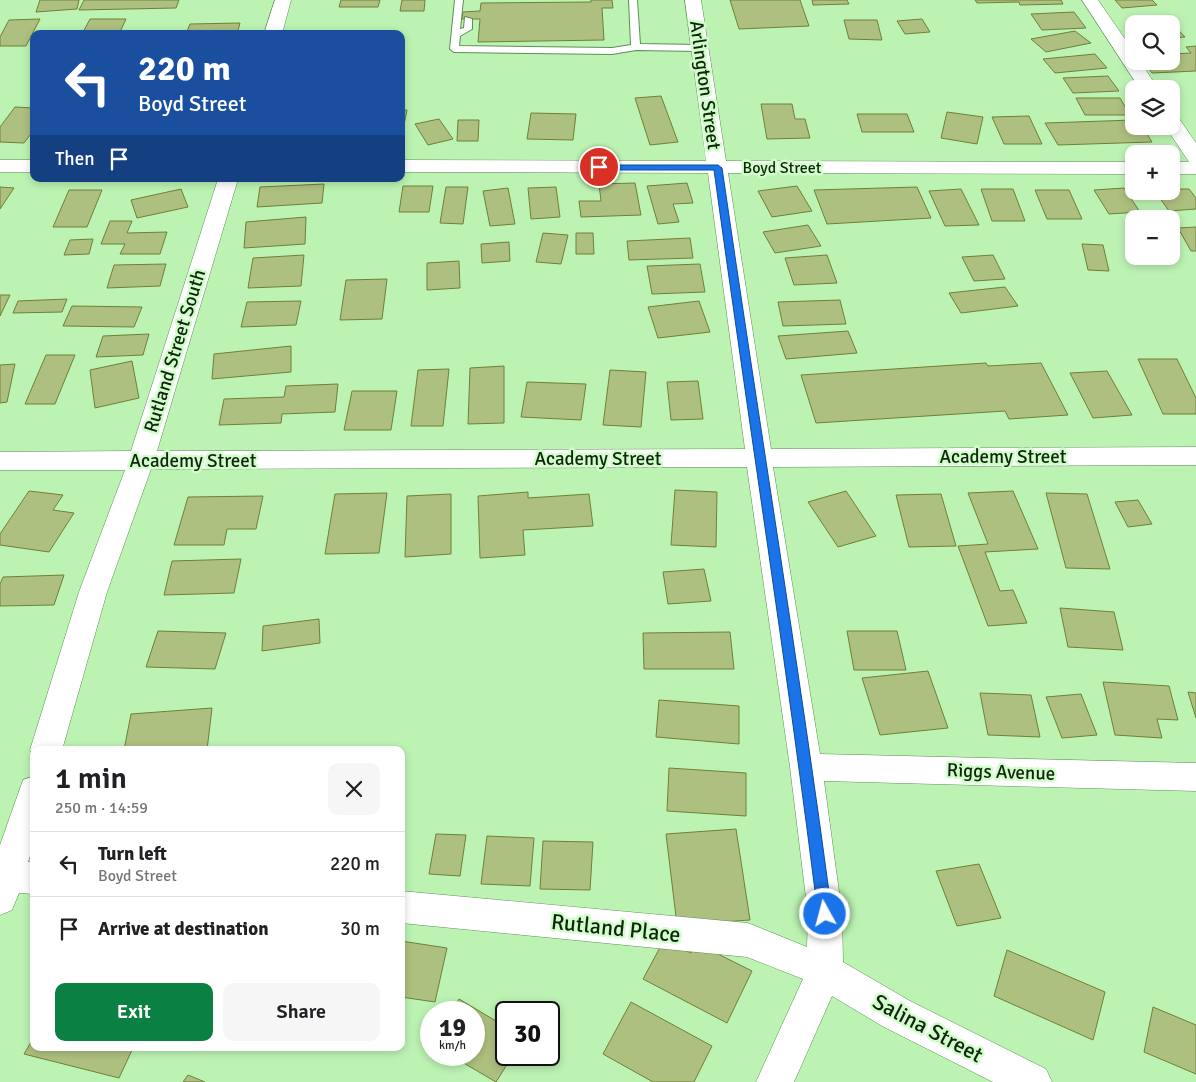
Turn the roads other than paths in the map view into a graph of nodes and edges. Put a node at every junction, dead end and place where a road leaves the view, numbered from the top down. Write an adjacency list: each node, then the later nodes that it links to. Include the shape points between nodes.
1 (283, 0): 8 (street)
2 (633, 0): 10 (lane)
3 (693, 0): 11 (street, Arlington Street)
4 (1090, 0): 12 (street)
5 (458, 1): 6 (lane); 9 (lane)
6 (470, 7)
7 (468, 19): 9 (lane, via 468,29)
8 (274, 30)
9 (454, 34): 10 (lane, via 454,49 612,51)
10 (636, 47): 11 (lane)
11 (699, 48): 18 (street, Arlington Street)
12 (1143, 80)
13 (1180, 134): 14 (street)
14 (1196, 158)
15 (0, 166): 16 (street)
16 (30, 166)
17 (405, 166): 18 (street, Boyd Street)
18 (718, 168): 19 (street, Boyd Street); 24 (street, Arlington Street)
19 (1125, 168)
20 (1180, 168): 21 (street)
21 (1196, 168)
22 (227, 182): 26 (street, Rutland Street South)
23 (1196, 456): 24 (street, Academy Street)
24 (759, 458): 26 (street, Academy Street); 28 (street, Arlington Street)
25 (0, 461): 26 (street, Academy Street)
26 (140, 461): 27 (street, Rutland Street South, via 93,592)
27 (47, 746)
28 (806, 766): 29 (street, Riggs Avenue); 33 (street, Arlington Street, via 825,914)
29 (1196, 777)
30 (30, 809): 31 (street)
31 (14, 885)
32 (405, 907): 33 (street, Rutland Place, via 748,940)
33 (825, 971): 34 (street, Arlington Street); 35 (street, Salina Street, via 897,1014)
34 (774, 1082)
35 (1033, 1082)

